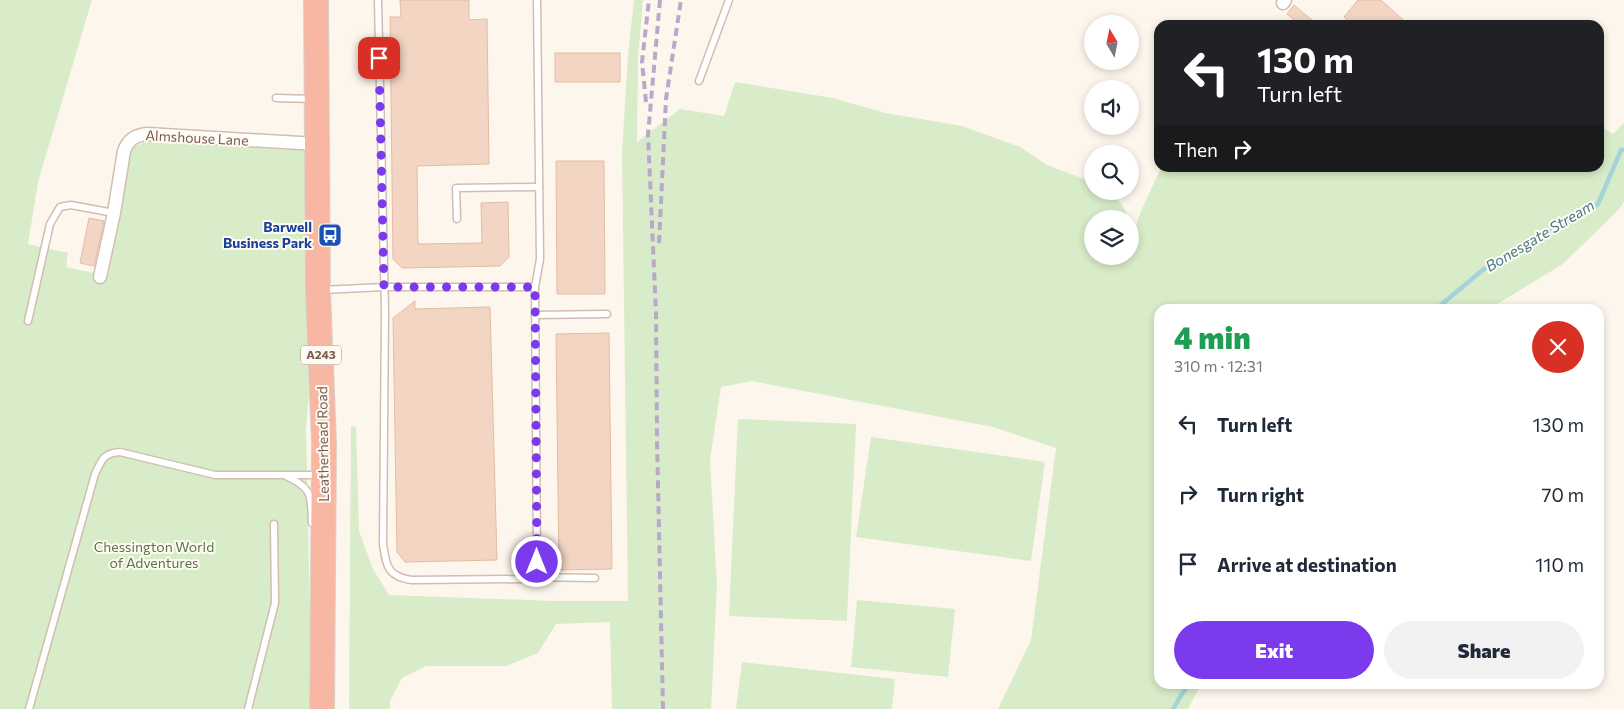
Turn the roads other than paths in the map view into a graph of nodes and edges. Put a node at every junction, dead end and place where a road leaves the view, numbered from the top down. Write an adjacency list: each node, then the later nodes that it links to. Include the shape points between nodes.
1 (316, 0): 7 (highway, Leatherhead Road / A243)
2 (378, 0): 13 (lane)
3 (537, 0): 9 (lane)
4 (729, 0): 5 (lane)
5 (699, 81)
6 (276, 98): 7 (lane)
7 (317, 100): 8 (highway, Leatherhead Road / A243)
8 (317, 144): 10 (street, Almshouse Lane, via 140,135 127,143 124,151); 15 (highway, Leatherhead Road / A243)
9 (539, 187): 11 (lane, via 456,188); 14 (lane, via 540,259)
10 (114, 213): 12 (street, Almshouse Lane); 18 (lane, via 71,205 60,207 50,224)
11 (457, 219)
12 (100, 277)
13 (384, 287): 14 (lane); 15 (lane); 26 (lane, via 383,544 388,568 394,576 412,580)
14 (535, 287): 17 (lane)
15 (318, 291): 20 (highway, Leatherhead Road / A243)
16 (607, 314): 17 (lane)
17 (535, 315): 26 (lane, via 537,562)
18 (28, 321)
19 (283, 475): 20 (lane); 21 (lane, via 215,475 111,452 104,457); 23 (lane, via 304,485 310,494)
20 (324, 475): 28 (highway, Leatherhead Road / A243)
21 (82, 519): 24 (lane); 29 (lane)
22 (274, 524): 30 (lane, via 275,603)
23 (312, 530)
24 (82, 535)
25 (316, 574): 28 (lane)
26 (530, 577): 27 (lane)
27 (595, 578)
28 (323, 606): 31 (highway, Leatherhead Road / A243)
29 (31, 708)
30 (248, 709)
31 (322, 709)

